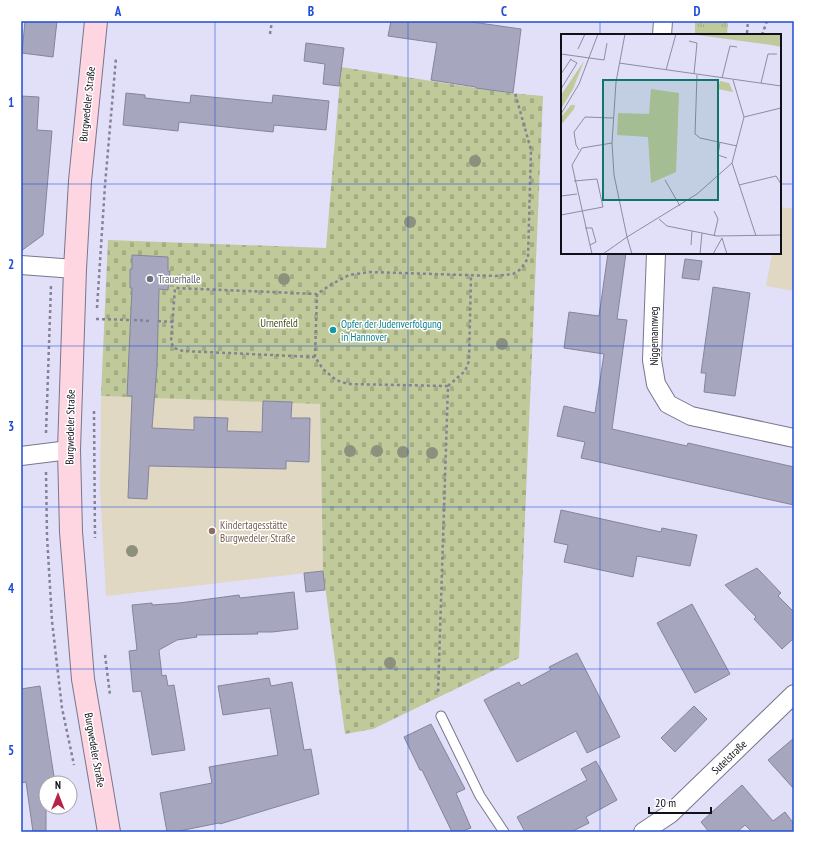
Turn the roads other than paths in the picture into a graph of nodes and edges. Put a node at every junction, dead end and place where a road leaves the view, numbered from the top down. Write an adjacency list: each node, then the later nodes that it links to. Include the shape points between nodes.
1 (96, 21): 6 (main road, Burgwedeler Straße, via 81,174)
2 (663, 21): 3 (street)
3 (662, 34)
4 (656, 254): 7 (street, Niggemannweg, via 652,360 656,384 668,404 690,416)
5 (21, 265): 6 (street)
6 (75, 269): 8 (main road, Burgwedeler Straße)
7 (794, 438)
8 (69, 450): 9 (street); 12 (main road, Burgwedeler Straße, via 71,532 83,679)
9 (21, 456)
10 (794, 694): 14 (street, Sutelstraße, via 670,814)
11 (441, 716): 13 (lane, via 480,796)
12 (109, 832)
13 (504, 832)
14 (643, 832)

